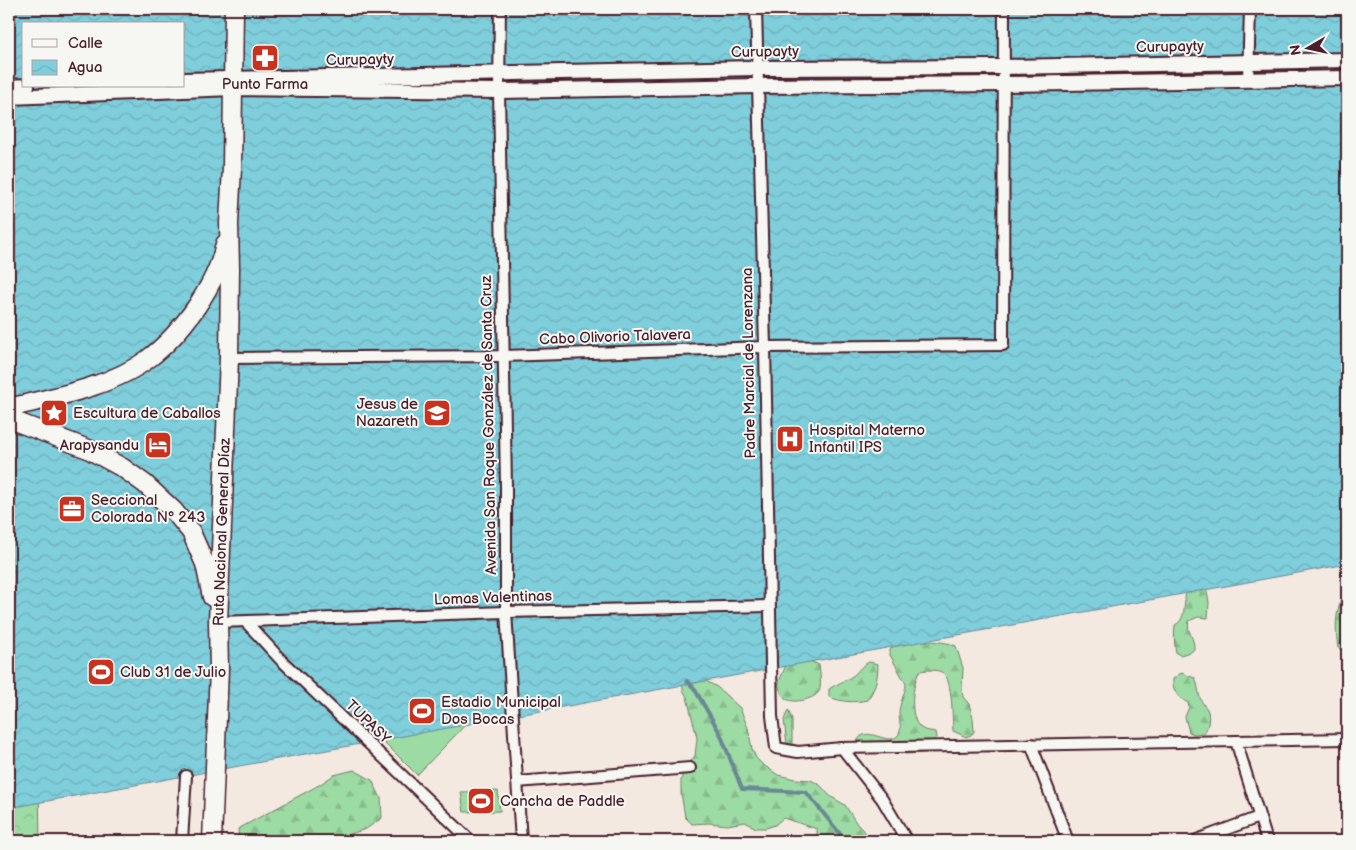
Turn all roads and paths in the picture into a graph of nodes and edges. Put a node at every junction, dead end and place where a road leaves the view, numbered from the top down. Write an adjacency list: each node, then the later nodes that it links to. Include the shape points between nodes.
1 (234, 9): 14 (highway)
2 (500, 9): 10 (street, Avenida San Roque González de Santa Cruz)
3 (756, 9): 9 (street, Padre Marcial de Lorenzana)
4 (1004, 9): 8 (street)
5 (1250, 9): 7 (street)
6 (1347, 60): 7 (street, Curupayty)
7 (1249, 62): 8 (street, Curupayty); 13 (street)
8 (1004, 67): 9 (street, Curupayty); 15 (street)
9 (757, 68): 10 (street, Curupayty); 18 (street, Padre Marcial de Lorenzana)
10 (499, 73): 14 (street, Curupayty); 21 (street, Avenida San Roque González de Santa Cruz)
11 (1347, 78): 13 (street, Curupayty)
12 (185, 80): 14 (street, Curupayty)
13 (1248, 80): 15 (street, Curupayty)
14 (233, 83): 17 (street, Curupayty); 21 (street, Curupayty); 23 (highway)
15 (1004, 84): 18 (street, Curupayty); 24 (street, Cabo Olivorio Talavera, via 1003,345)
16 (22, 86): 19 (street)
17 (185, 86)
18 (758, 86): 21 (street, Curupayty); 24 (street, Padre Marcial de Lorenzana)
19 (9, 87)
20 (153, 88): 22 (street, Curupayty)
21 (499, 91): 25 (street, Avenida San Roque González de Santa Cruz)
22 (9, 97)
23 (229, 223): 26 (highway, Ruta Nacional General Díaz); 27 (highway, via 224,251 204,295 178,331 148,359 101,383)
24 (765, 347): 25 (street, Cabo Olivorio Talavera); 29 (street, Padre Marcial de Lorenzana)
25 (504, 356): 26 (street, Cabo Olivorio Talavera); 30 (street, Avenida San Roque González de Santa Cruz)
26 (229, 358): 31 (highway, Ruta Nacional General Díaz)
27 (9, 408)
28 (9, 419): 31 (highway, via 88,449 123,468 173,510 191,532 206,564)
29 (769, 606): 30 (street, Lomas Valentinas); 36 (street, Padre Marcial de Lorenzana, via 776,748 798,752)
30 (506, 612): 32 (street, Lomas Valentinas); 39 (street, Avenida San Roque González de Santa Cruz)
31 (218, 622): 32 (street, Lomas Valentinas); 43 (highway, Ruta Nacional General Díaz)
32 (246, 622): 44 (street, TUPASY, via 281,660)
33 (1347, 739): 34 (street)
34 (1236, 741): 35 (street); 40 (street)
35 (1031, 744): 36 (street); 48 (street)
36 (842, 748): 47 (street, via 882,798)
37 (690, 768): 39 (street)
38 (186, 776): 42 (street)
39 (517, 782): 41 (street, Avenida San Roque González de Santa Cruz)
40 (1259, 817): 49 (street); 50 (street)
41 (520, 830): 45 (street); 46 (street, Avenida San Roque González de Santa Cruz)
42 (182, 841)
43 (212, 841)
44 (471, 841)
45 (517, 841)
46 (521, 841)
47 (907, 841)
48 (1068, 841)
49 (1194, 841)
50 (1267, 841)

